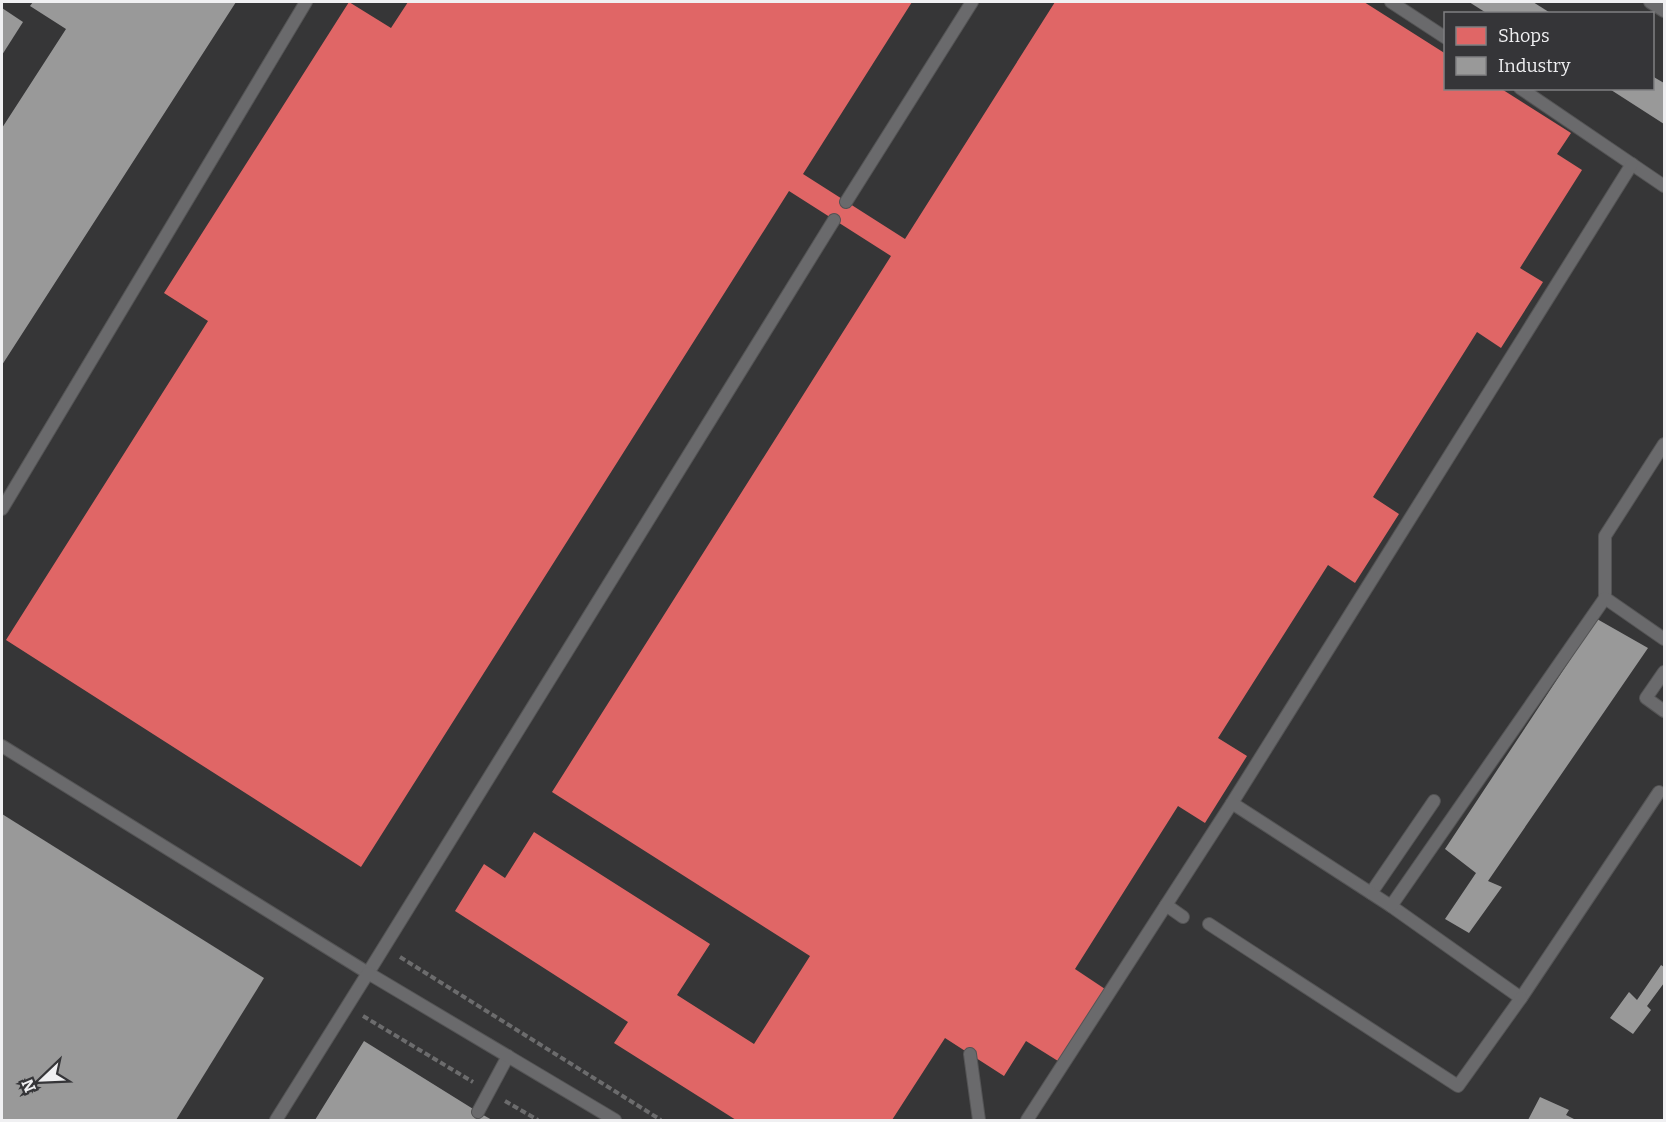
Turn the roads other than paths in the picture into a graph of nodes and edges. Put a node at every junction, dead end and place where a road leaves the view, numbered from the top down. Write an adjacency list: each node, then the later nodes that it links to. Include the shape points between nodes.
1 (306, 2): 13 (lane)
2 (972, 2): 10 (lane)
3 (1391, 2): 6 (lane)
4 (1650, 2): 5 (lane)
5 (1665, 11)
6 (1444, 37)
7 (1523, 90): 8 (lane)
8 (1632, 164): 9 (lane); 21 (lane)
9 (1665, 186)
10 (846, 201)
11 (834, 219): 27 (lane)
12 (1665, 444): 14 (lane, via 1605,536)
13 (2, 509)
14 (1605, 598): 15 (lane); 24 (lane)
15 (1665, 639)
16 (1665, 672): 17 (lane, via 1646,698)
17 (1665, 711)
18 (2, 746): 27 (lane)
19 (1659, 792): 28 (lane)
20 (1434, 801): 22 (lane)
21 (1232, 803): 22 (lane); 23 (lane)
22 (1371, 893): 24 (lane)
23 (1166, 905): 25 (lane); 35 (lane)
24 (1391, 906): 28 (lane)
25 (1183, 917)
26 (1209, 924): 28 (lane, via 1458,1086)
27 (368, 973): 30 (lane); 32 (lane)
28 (1521, 998)
29 (970, 1054): 34 (lane)
30 (508, 1056): 31 (lane); 33 (lane)
31 (478, 1112)
32 (276, 1120)
33 (615, 1120)
34 (979, 1120)
35 (1027, 1120)

